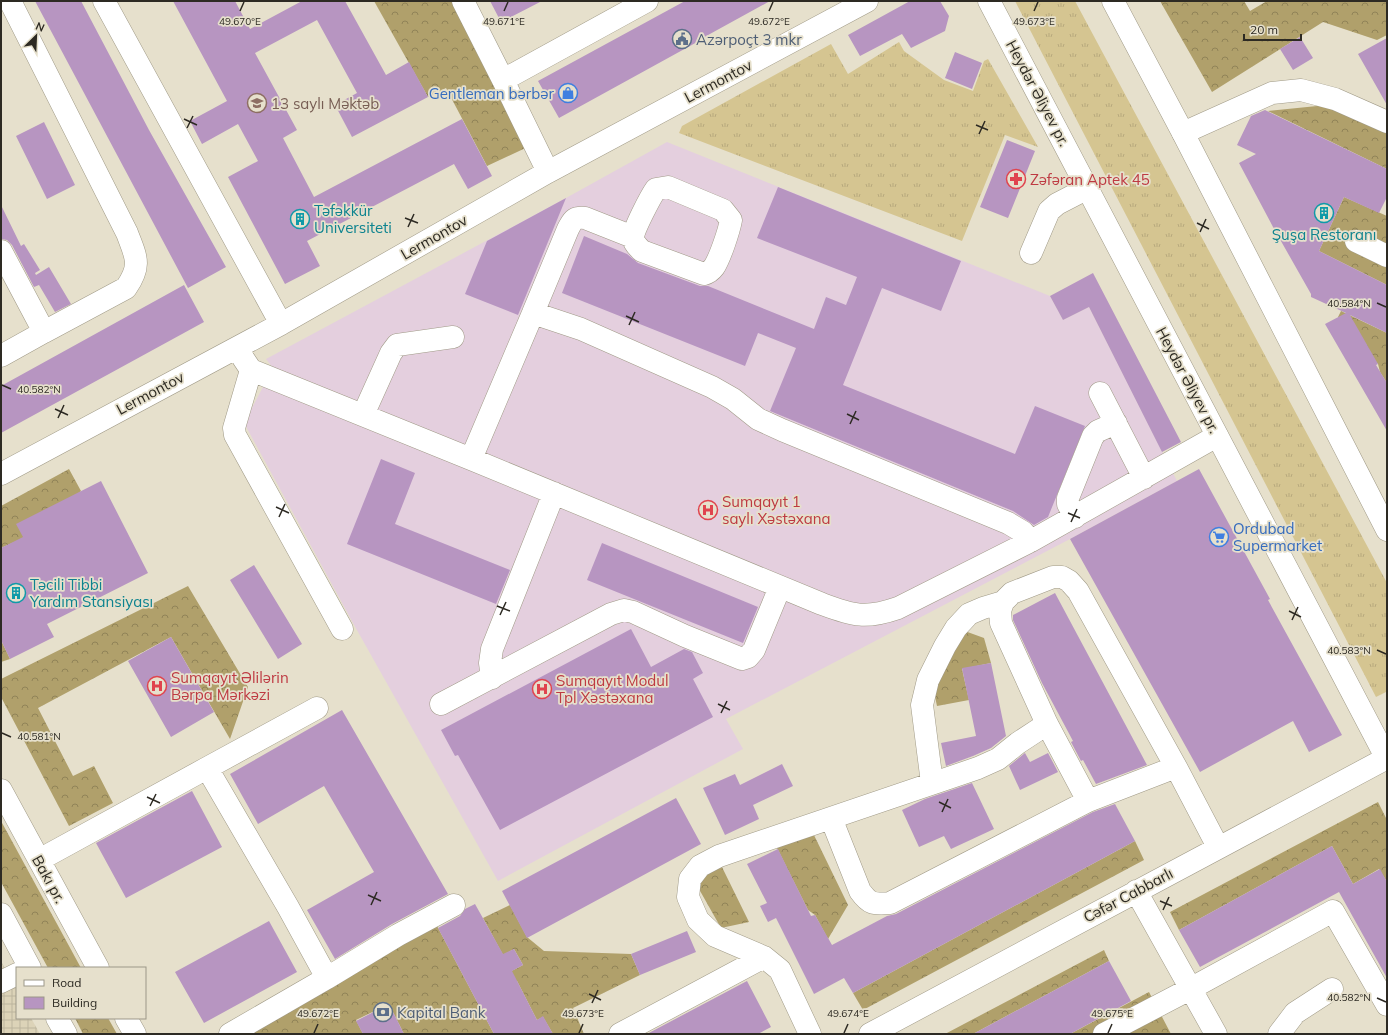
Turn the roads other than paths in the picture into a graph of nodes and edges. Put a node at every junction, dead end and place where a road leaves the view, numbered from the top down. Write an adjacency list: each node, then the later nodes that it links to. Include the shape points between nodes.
1 (10, 1): 20 (street, via 127,233 136,257 135,276 126,288)
2 (104, 1): 19 (street)
3 (462, 1): 8 (street)
4 (647, 1): 8 (street)
5 (867, 1): 11 (street, Lermontov)
6 (989, 1): 12 (street, Heydər Əliyev pr.)
7 (1113, 1): 10 (street)
8 (503, 80): 11 (street)
9 (1387, 122): 10 (street, via 1335,99 1301,90 1272,93)
10 (1183, 132): 34 (street)
11 (548, 172): 19 (street, Lermontov)
12 (1088, 188): 16 (street, via 1057,204 1050,211); 28 (street, Heydər Əliyev pr.)
13 (633, 237): 13 (street, via 649,198 656,188 668,187 723,210 731,220 714,267 704,274 642,251 635,244); 18 (street, via 585,218 574,219)
14 (1356, 240): 17 (street)
15 (1, 251): 20 (street)
16 (1031, 253)
17 (1387, 256)
18 (533, 313): 29 (street); 35 (street, via 580,330 712,387 733,399 758,419 1008,523 1024,532)
19 (281, 324): 22 (street, Lermontov)
20 (44, 332): 23 (street)
21 (453, 337): 26 (street, via 397,345)
22 (236, 347): 24 (street); 30 (street, Lermontov)
23 (1, 356)
24 (251, 370): 26 (street); 38 (street, via 234,428 235,435)
25 (1100, 393): 27 (street)
26 (363, 415): 29 (street)
27 (1116, 423): 31 (street); 33 (street, via 1098,430 1093,436 1068,498 1068,504)
28 (1217, 436): 31 (street); 43 (street, Heydər Əliyev pr.)
29 (471, 459): 32 (street)
30 (1, 474)
31 (1144, 478): 33 (street)
32 (554, 493): 36 (street); 39 (street, via 492,649)
33 (1075, 517): 35 (street)
34 (1387, 530)
35 (1031, 542): 36 (street, via 898,608 879,614 844,613)
36 (780, 587): 39 (street, via 754,650 742,659 624,610 611,614)
37 (1003, 602): 42 (street, via 1000,611 1001,623); 44 (street, via 1012,594 1053,578 1062,577 1069,581 1078,591); 46 (street, via 969,614 945,646 928,680 922,705)
38 (342, 629)
39 (492, 678): 40 (street)
40 (441, 704)
41 (317, 708): 45 (street)
42 (1047, 724): 46 (street, via 998,759); 48 (street)
43 (1387, 758): 50 (street, Cəfər Cabbarlı)
44 (1176, 767): 48 (street); 50 (street)
45 (207, 768): 51 (street); 59 (street)
46 (932, 784): 49 (street)
47 (1, 790): 51 (street, Bakı pr.)
48 (1088, 801): 49 (street, via 890,903 876,904 866,900 860,891)
49 (831, 818): 55 (street, via 719,856 700,866 690,878 688,897 698,920 715,936)
50 (1218, 847): 52 (street, Cəfər Cabbarlı)
51 (39, 860): 57 (street, Bakı pr.)
52 (1136, 891): 61 (street); 71 (street, Cəfər Cabbarlı)
53 (454, 905): 59 (street)
54 (1, 914): 56 (street)
55 (764, 957): 69 (street); 70 (street, via 780,970)
56 (29, 967)
57 (97, 967)
58 (16, 974): 60 (street)
59 (327, 978): 68 (street)
60 (1, 982)
61 (1190, 989): 63 (street, via 1334,911); 72 (street); 73 (street)
62 (1332, 989): 74 (street, via 1295,1013)
63 (1387, 1005)
64 (58, 1019): 66 (street)
65 (127, 1019): 67 (street)
66 (66, 1034)
67 (135, 1034)
68 (230, 1034)
69 (620, 1034)
70 (810, 1034)
71 (870, 1034)
72 (1104, 1034)
73 (1216, 1034)
74 (1278, 1034)

